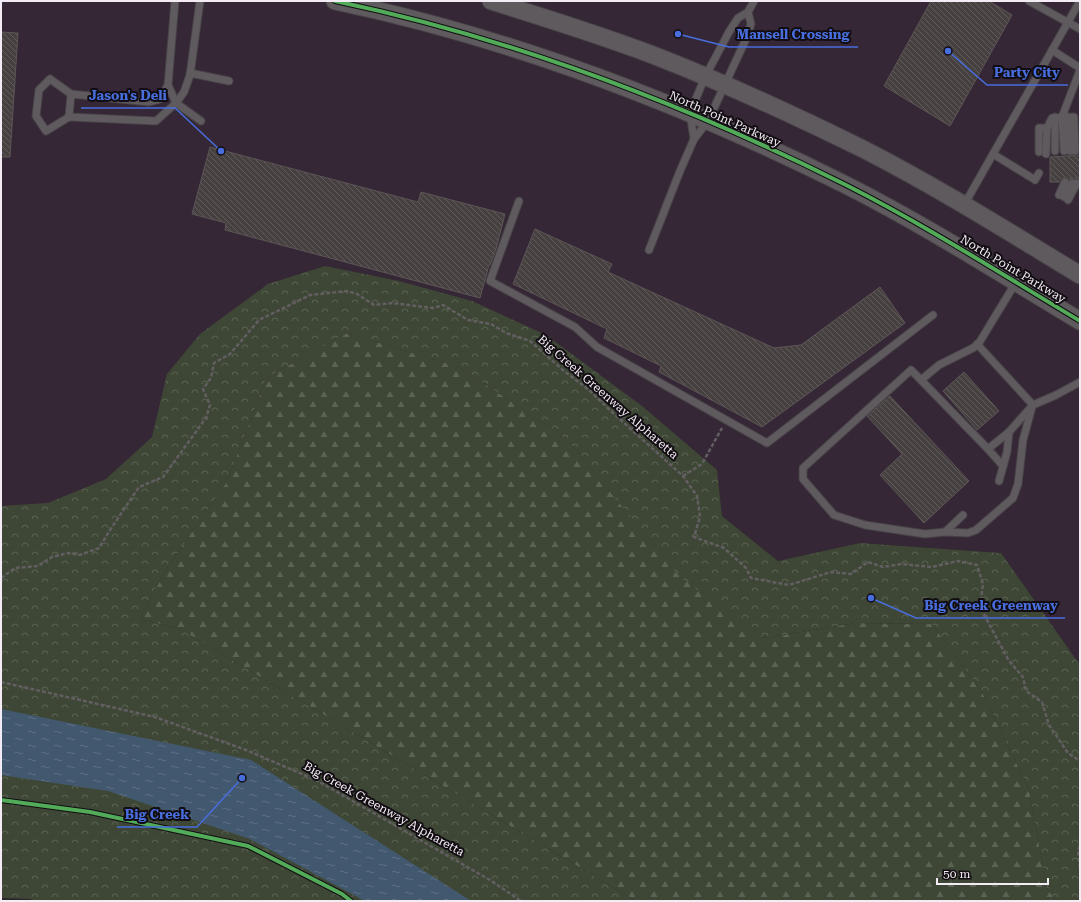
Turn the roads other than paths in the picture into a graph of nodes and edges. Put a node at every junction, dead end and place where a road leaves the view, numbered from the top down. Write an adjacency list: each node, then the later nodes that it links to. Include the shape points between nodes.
1 (175, 1): 17 (lane)
2 (200, 1): 13 (lane)
3 (334, 1): 20 (street, North Point Parkway, via 411,19 515,50 639,92)
4 (491, 1): 14 (street, via 653,55)
5 (754, 1): 8 (lane)
6 (1029, 1): 9 (lane)
7 (1080, 1): 9 (lane)
8 (748, 12): 14 (lane, via 738,18); 16 (lane, via 751,24)
9 (1068, 22): 10 (lane); 11 (lane)
10 (1080, 29)
11 (1052, 50): 12 (lane); 28 (lane)
12 (1080, 69): 22 (lane)
13 (190, 73): 15 (lane); 19 (lane, via 184,92)
14 (705, 77): 16 (street); 20 (lane)
15 (229, 81)
16 (725, 85): 24 (lane); 32 (street, via 865,151)
17 (168, 86): 18 (lane, via 160,98 149,102); 19 (lane)
18 (71, 94): 21 (lane); 21 (lane, via 50,79 39,90 36,116 46,131)
19 (176, 103): 21 (lane, via 156,121); 23 (lane)
20 (690, 113): 24 (street, North Point Parkway); 25 (lane)
21 (69, 117)
22 (1065, 117): 22 (lane, via 1070,151); 26 (lane); 27 (lane, via 1052,118 1043,128)
23 (201, 121)
24 (708, 121): 25 (lane); 35 (street, North Point Parkway, via 847,186)
25 (694, 139): 33 (lane)
26 (1055, 151)
27 (1042, 153)
28 (993, 154): 29 (lane, via 1034,179); 32 (lane)
29 (1039, 173)
30 (1064, 197): 30 (lane, via 1071,183 1072,193)
31 (520, 202): 36 (lane, via 490,281 575,327 597,347 767,443)
32 (964, 205): 34 (street)
33 (649, 250)
34 (1080, 275)
35 (1016, 282): 37 (street, North Point Parkway); 38 (lane)
36 (933, 315)
37 (1080, 321)
38 (977, 344): 39 (lane, via 939,365); 41 (lane)
39 (921, 380): 43 (lane); 47 (lane, via 912,370 803,468 803,479 834,514 865,525 924,534)
40 (1080, 382): 41 (lane)
41 (1033, 405): 42 (lane); 47 (lane, via 1023,440 1018,484 1013,498 976,530 968,533)
42 (1009, 432): 43 (lane); 44 (lane)
43 (988, 449): 44 (lane)
44 (1003, 466): 45 (lane)
45 (999, 481)
46 (962, 515): 47 (lane)
47 (945, 532)

